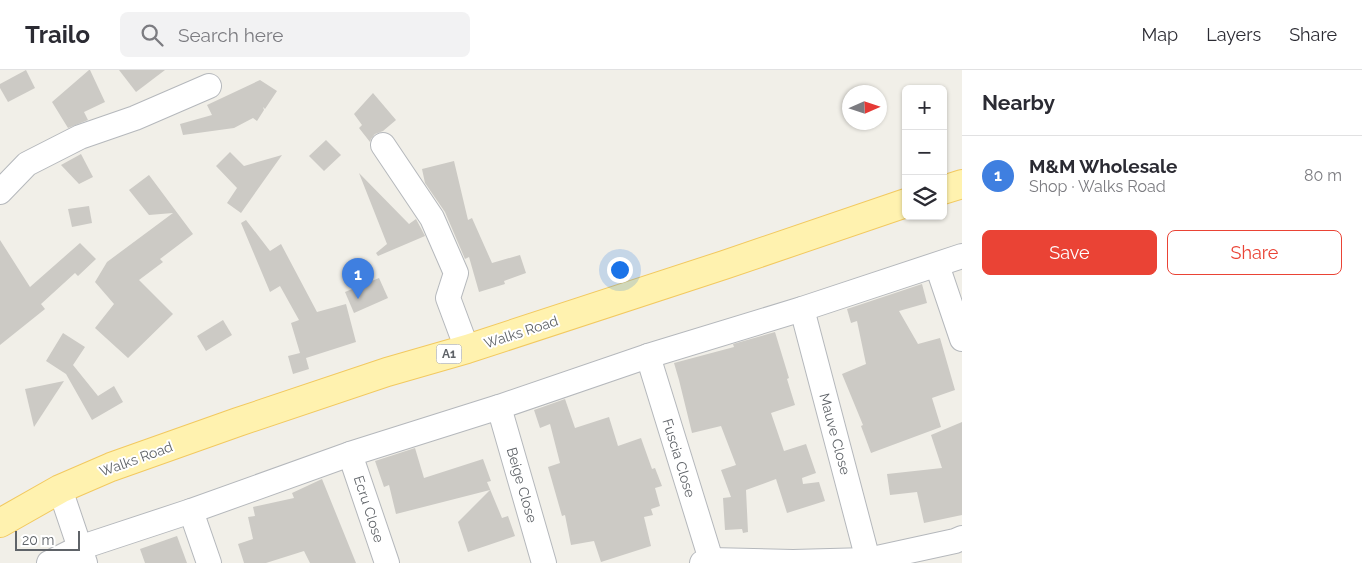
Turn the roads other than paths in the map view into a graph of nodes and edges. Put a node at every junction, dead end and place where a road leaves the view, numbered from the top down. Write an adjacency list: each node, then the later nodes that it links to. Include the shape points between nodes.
1 (209, 86): 5 (street, via 136,118 80,137 36,159)
2 (384, 145): 11 (street, via 432,218 456,273 448,298)
3 (962, 184): 4 (main road)
4 (947, 189)
5 (0, 192)
6 (902, 204): 11 (main road, Walks Road / A1)
7 (962, 256): 8 (street)
8 (937, 265): 9 (street); 10 (street)
9 (802, 309): 12 (street); 20 (street, Mauve Close)
10 (962, 339)
11 (467, 349): 15 (main road, Walks Road / A1, via 238,422 111,466)
12 (648, 356): 13 (street); 21 (street, Fuscia Close)
13 (499, 407): 14 (street); 25 (street, Beige Close)
14 (350, 454): 16 (street); 24 (street, Ecru Close)
15 (60, 489): 17 (main road, Walks Road / A1); 19 (street)
16 (190, 511): 19 (street); 23 (street)
17 (0, 522)
18 (962, 538): 20 (street)
19 (82, 556): 22 (street)
20 (868, 560): 21 (street)
21 (707, 562)
22 (49, 563)
23 (209, 563)
24 (387, 563)
25 (544, 563)

